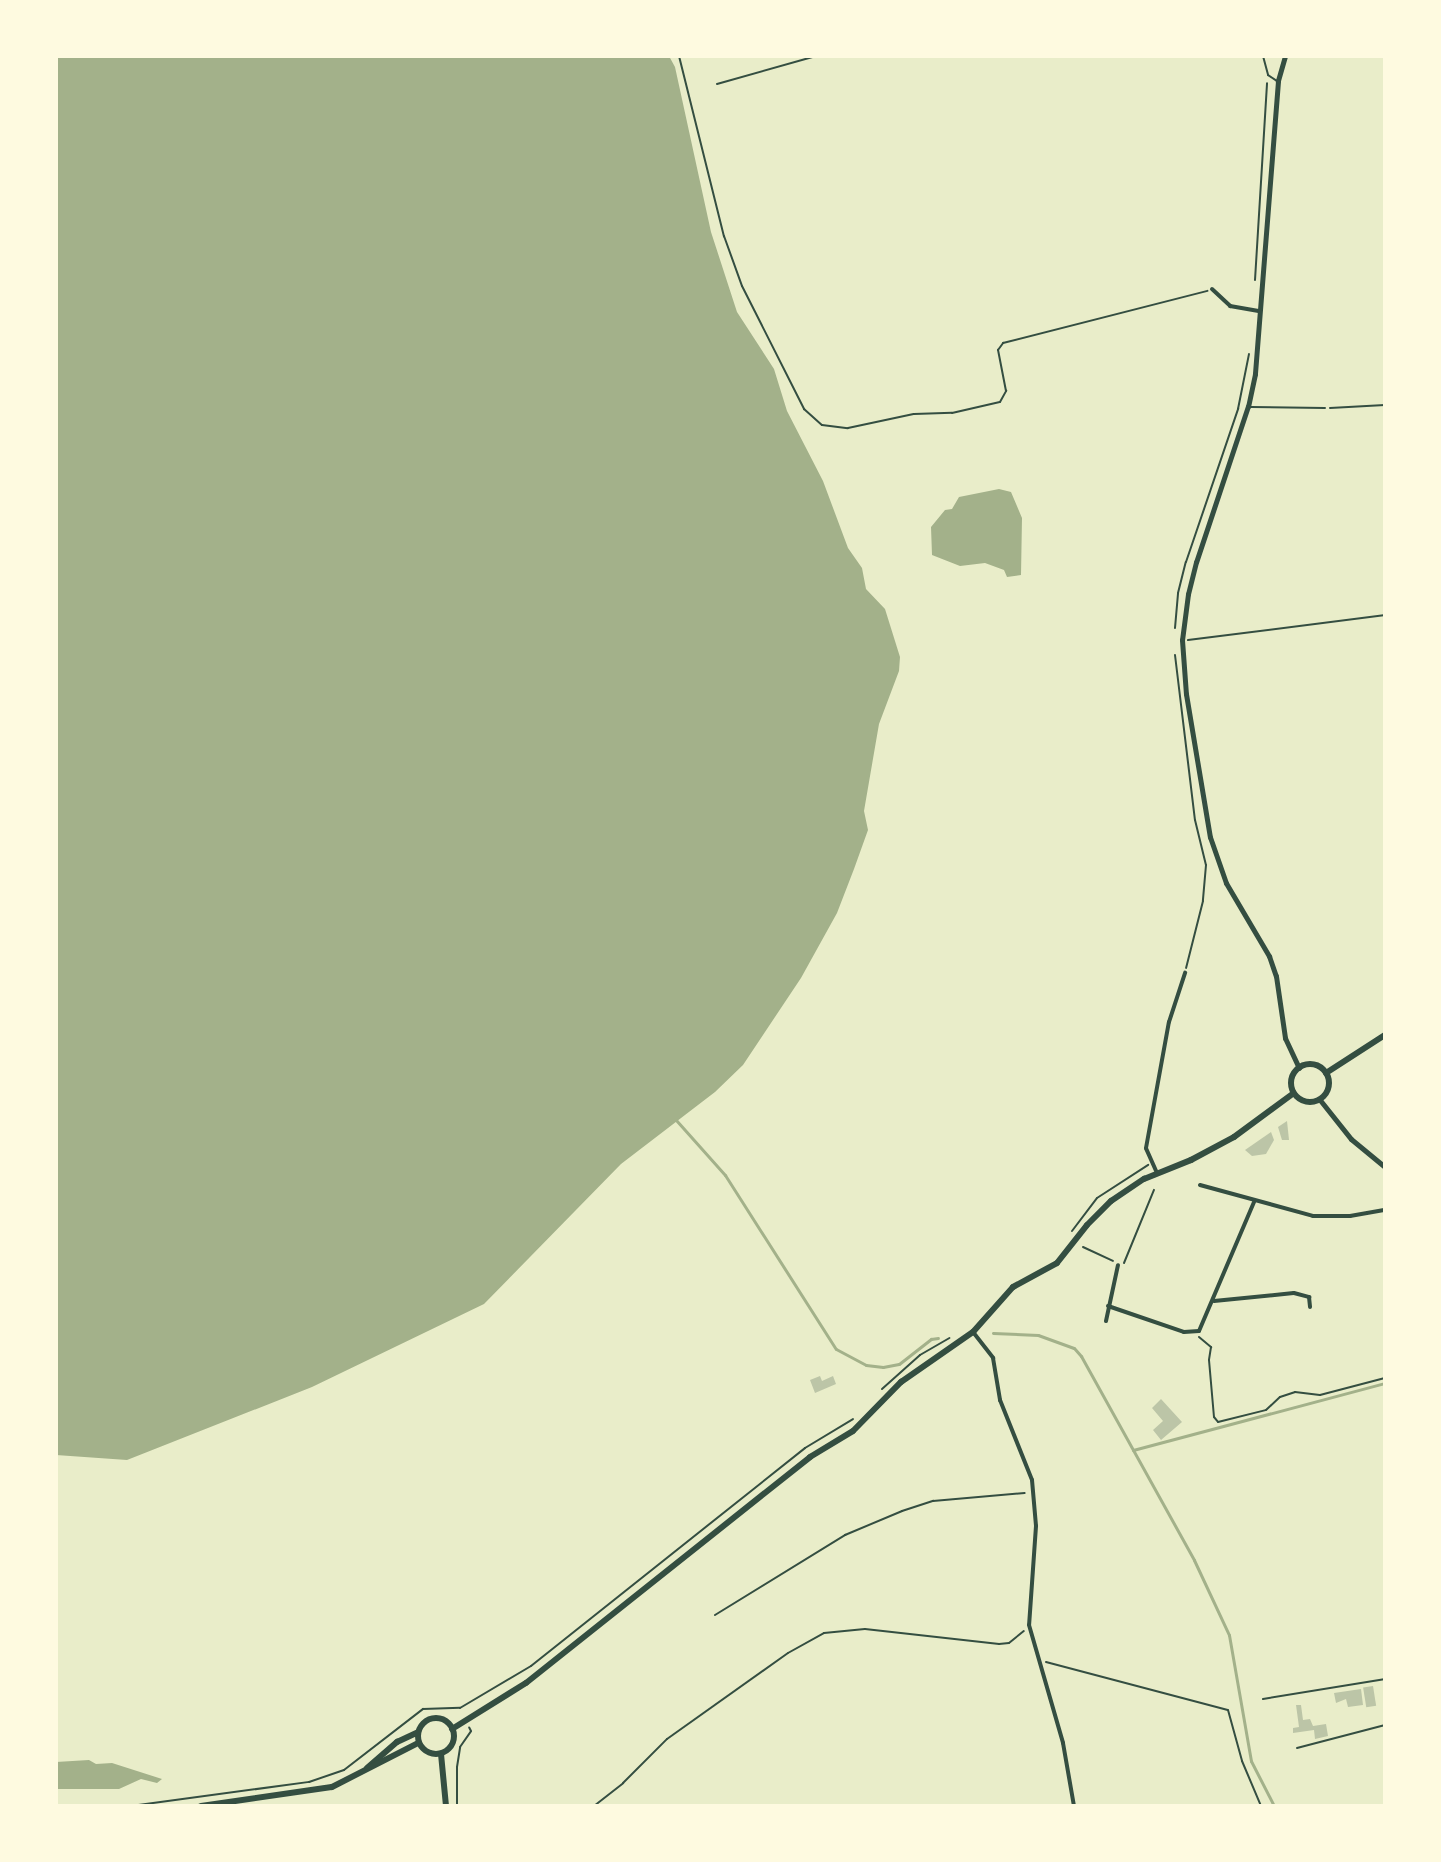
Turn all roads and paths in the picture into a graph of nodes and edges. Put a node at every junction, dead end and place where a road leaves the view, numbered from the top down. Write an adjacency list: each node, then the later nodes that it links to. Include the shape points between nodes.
1 (679, 56): 8 (path, via 724,236 742,286 810,416 822,425 848,428 1000,402 1006,391 998,350 1003,343)
2 (816, 56): 7 (path)
3 (1263, 56): 5 (lane)
4 (1285, 56): 6 (street)
5 (1268, 75): 6 (lane); 9 (path)
6 (1278, 81): 10 (street)
7 (717, 84)
8 (1212, 289): 10 (street, via 1230,306)
9 (1255, 289)
10 (1262, 311): 13 (street)
11 (1250, 345): 16 (path, via 1238,409 1186,562 1177,601)
12 (1385, 405): 14 (path)
13 (1248, 406): 14 (lane); 16 (street, via 1196,562)
14 (1325, 408)
15 (1385, 615): 16 (path)
16 (1179, 640): 20 (street, via 1210,837 1226,883 1269,956 1285,1038)
17 (1175, 651): 18 (path, via 1183,737 1206,865)
18 (1185, 973): 24 (street, via 1154,1097 1146,1148)
19 (1385, 1035): 21 (main road)
20 (1299, 1068): 21 (main road, via 1317,1065); 22 (main road, via 1291,1082)
21 (1326, 1073): 23 (main road, via 1330,1085)
22 (1294, 1093): 23 (main road, via 1309,1103); 26 (main road, via 1234,1137)
23 (1320, 1100): 25 (street, via 1351,1139)
24 (1152, 1162): 26 (street); 31 (path, via 1109,1189)
25 (1385, 1167)
26 (1157, 1173): 38 (main road, via 1111,1201 1063,1259 1013,1287)
27 (1200, 1185): 29 (street)
28 (1154, 1190): 33 (path, via 1123,1265)
29 (1254, 1202): 30 (street, via 1313,1216); 34 (street)
30 (1385, 1210)
31 (1076, 1225)
32 (1083, 1247): 33 (path)
33 (1118, 1265): 35 (street)
34 (1214, 1301): 36 (street, via 1294,1293 1309,1297); 39 (street)
35 (1108, 1306): 37 (street); 39 (street)
36 (1310, 1307)
37 (1106, 1321)
38 (973, 1332): 41 (street, via 993,1358 1000,1400); 48 (main road, via 919,1368 853,1431 802,1463 555,1661)
39 (1196, 1332): 40 (path, via 1211,1347 1218,1422 1266,1410 1295,1392 1320,1395)
40 (1385, 1378)
41 (1033, 1488): 43 (path, via 1019,1495 933,1501 902,1511 845,1535); 44 (street, via 1036,1526)
42 (731, 1506): 56 (path, via 531,1666 460,1708 423,1709 344,1770 309,1782)
43 (715, 1615)
44 (1029, 1625): 45 (street); 60 (path, via 1009,1643 999,1644 865,1629 824,1633 667,1739)
45 (1038, 1660): 61 (street, via 1063,1743); 62 (path, via 1228,1710)
46 (1385, 1679): 47 (lane)
47 (1263, 1699)
48 (466, 1721): 50 (main road); 59 (path, via 471,1731 460,1747)
49 (1385, 1725): 53 (lane)
50 (452, 1729): 51 (main road, via 436,1718 422,1723); 54 (main road, via 452,1744)
51 (418, 1732): 52 (main road); 55 (main road, via 397,1742)
52 (418, 1743): 54 (main road, via 430,1754); 55 (main road)
53 (1297, 1748)
54 (441, 1754): 58 (main road)
55 (365, 1771): 57 (main road, via 319,1790)
56 (131, 1806)
57 (201, 1806)
58 (446, 1806)
59 (457, 1806)
60 (594, 1806)
61 (1074, 1806)
62 (1261, 1806)

